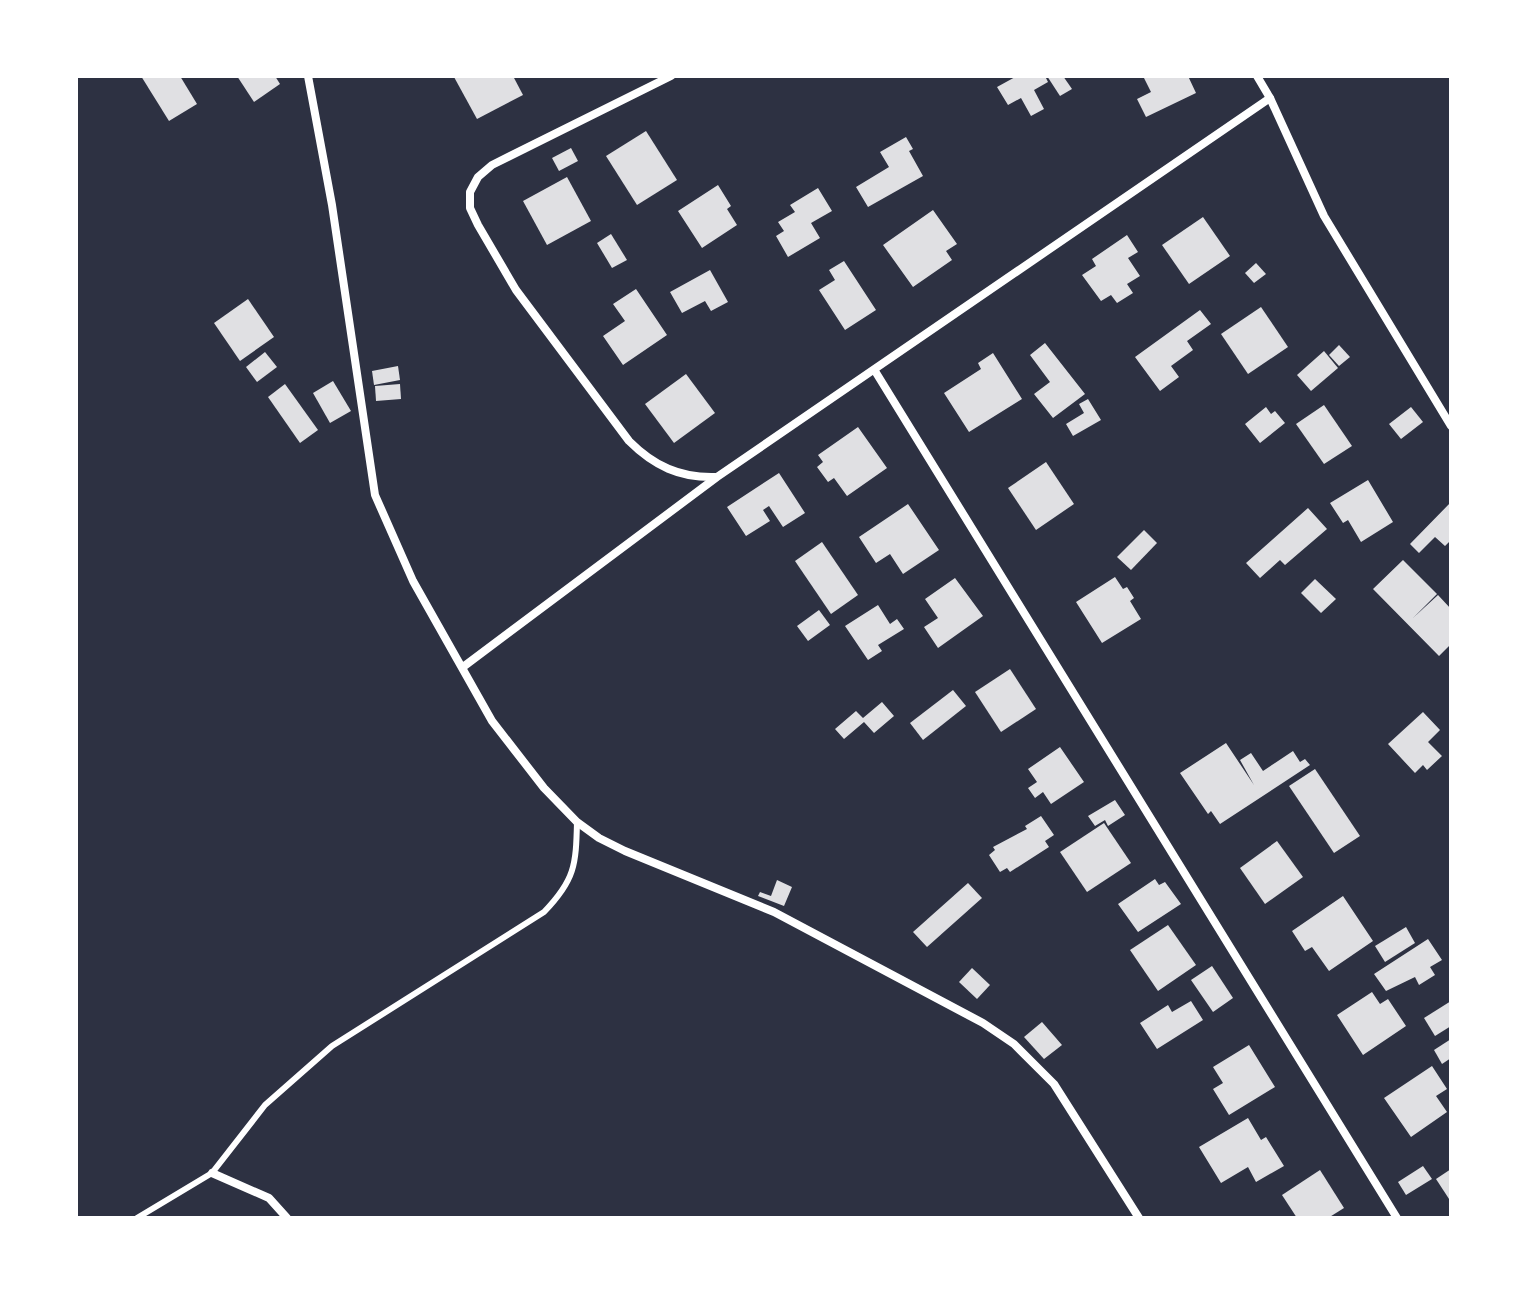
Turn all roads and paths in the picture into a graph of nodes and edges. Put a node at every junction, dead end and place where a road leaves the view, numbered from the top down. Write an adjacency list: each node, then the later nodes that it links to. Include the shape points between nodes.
1 (308, 76): 8 (street, via 375,495 413,581)
2 (671, 76): 7 (street, via 492,165 473,184 469,200 516,290 629,441 650,460 675,472)
3 (1257, 76): 4 (street)
4 (1270, 98): 5 (street); 6 (street, via 1324,216)
5 (875, 371): 7 (street); 14 (street)
6 (1451, 426)
7 (717, 477): 8 (street)
8 (463, 667): 9 (street, via 492,721)
9 (577, 822): 10 (lane, via 576,860 565,891 544,912 332,1046 265,1105); 13 (street, via 625,851 774,912 999,1033 1054,1084)
10 (212, 1173): 11 (lane); 12 (street, via 269,1198)
11 (137, 1218)
12 (287, 1218)
13 (1139, 1218)
14 (1397, 1218)

